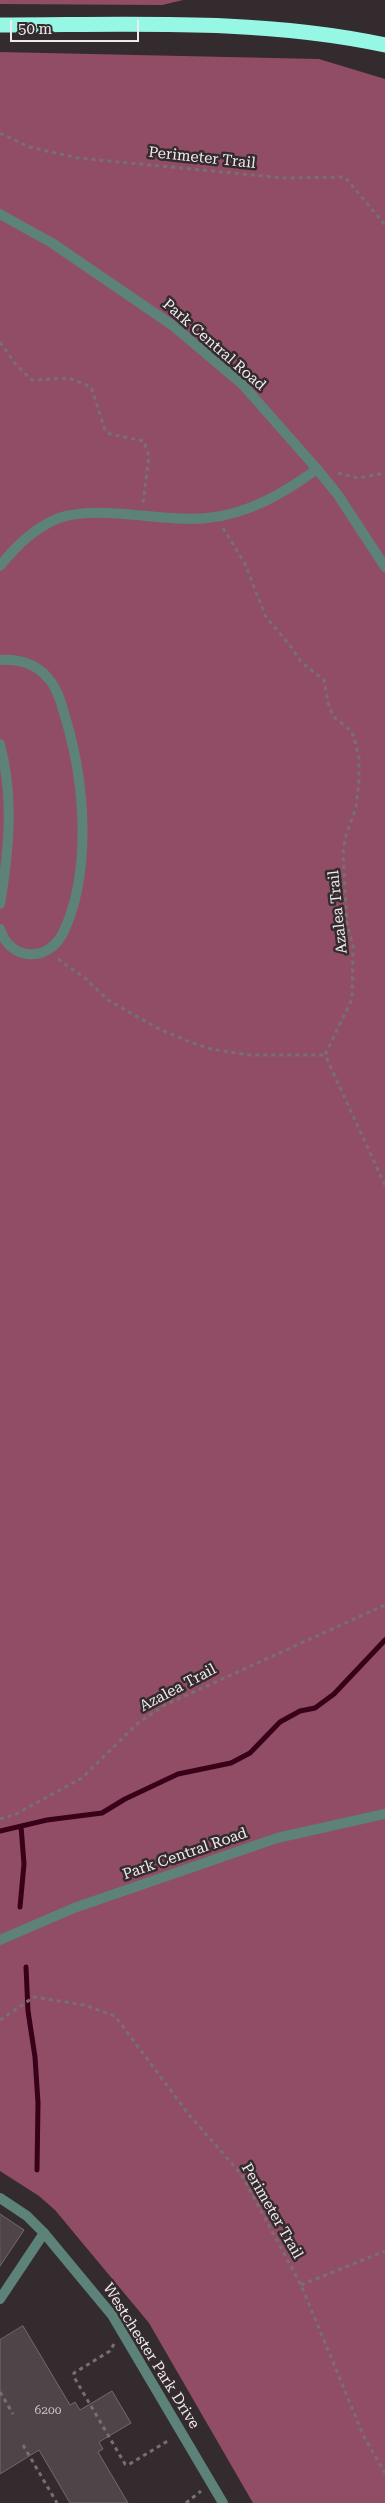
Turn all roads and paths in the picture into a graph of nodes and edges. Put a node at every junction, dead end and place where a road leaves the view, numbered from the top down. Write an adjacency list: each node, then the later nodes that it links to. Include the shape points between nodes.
1 (0, 25): 2 (highway, via 274,27 336,34)
2 (385, 45)
3 (0, 133): 5 (path, Perimeter Trail, via 29,147 78,158 284,178 345,177)
4 (0, 214): 7 (street, Park Central Road, via 52,243 172,325 243,385)
5 (385, 225)
6 (0, 342): 9 (path, via 32,380 69,378 91,387 105,430 144,441 149,457)
7 (317, 469): 8 (path, via 358,478); 10 (street, via 266,502); 12 (street, Park Central Road)
8 (385, 473)
9 (141, 516): 10 (street); 11 (street, via 84,514 59,518 20,544)
10 (216, 517): 18 (path, Azalea Trail, via 245,564 266,617 301,662 324,680 329,707 334,717 351,731 359,758 358,800 343,854 347,923 353,946 352,1000)
11 (0, 566)
12 (385, 567)
13 (0, 660): 17 (street, via 25,662 48,678 65,714 77,764 83,817 78,873 63,933)
14 (0, 744): 15 (street, via 10,809 6,871)
15 (0, 904)
16 (0, 929): 17 (street, via 15,951 30,954)
17 (47, 950): 18 (path, via 108,1000 159,1029 190,1042 249,1056)
18 (325, 1055): 19 (path)
19 (385, 1185)
20 (385, 1605): 22 (path, Azalea Trail, via 164,1705 138,1723 82,1778 16,1814)
21 (385, 1814): 23 (street, Park Central Road, via 277,1838 74,1908)
22 (0, 1819)
23 (0, 1940)
24 (0, 2020): 28 (path, Perimeter Trail, via 34,1997 84,2005 115,2016 190,2116 241,2174)
25 (0, 2198): 26 (street, Westchester Park Drive, via 27,2216)
26 (44, 2233): 29 (street); 37 (street, Westchester Park Drive, via 112,2315)
27 (385, 2250): 28 (path)
28 (300, 2285): 35 (path, Perimeter Trail, via 364,2437)
29 (0, 2299)
30 (113, 2340): 33 (path, via 113,2349 74,2373 74,2377 124,2464 128,2465 166,2442)
31 (0, 2392): 32 (path)
32 (13, 2414)
33 (174, 2442)
34 (23, 2445): 40 (path)
35 (385, 2473)
36 (198, 2482): 38 (path)
37 (211, 2482): 38 (path); 42 (street, Westchester Park Drive)
38 (203, 2490): 39 (path); 41 (path)
39 (207, 2496)
40 (57, 2503)
41 (186, 2503)
42 (224, 2503)

